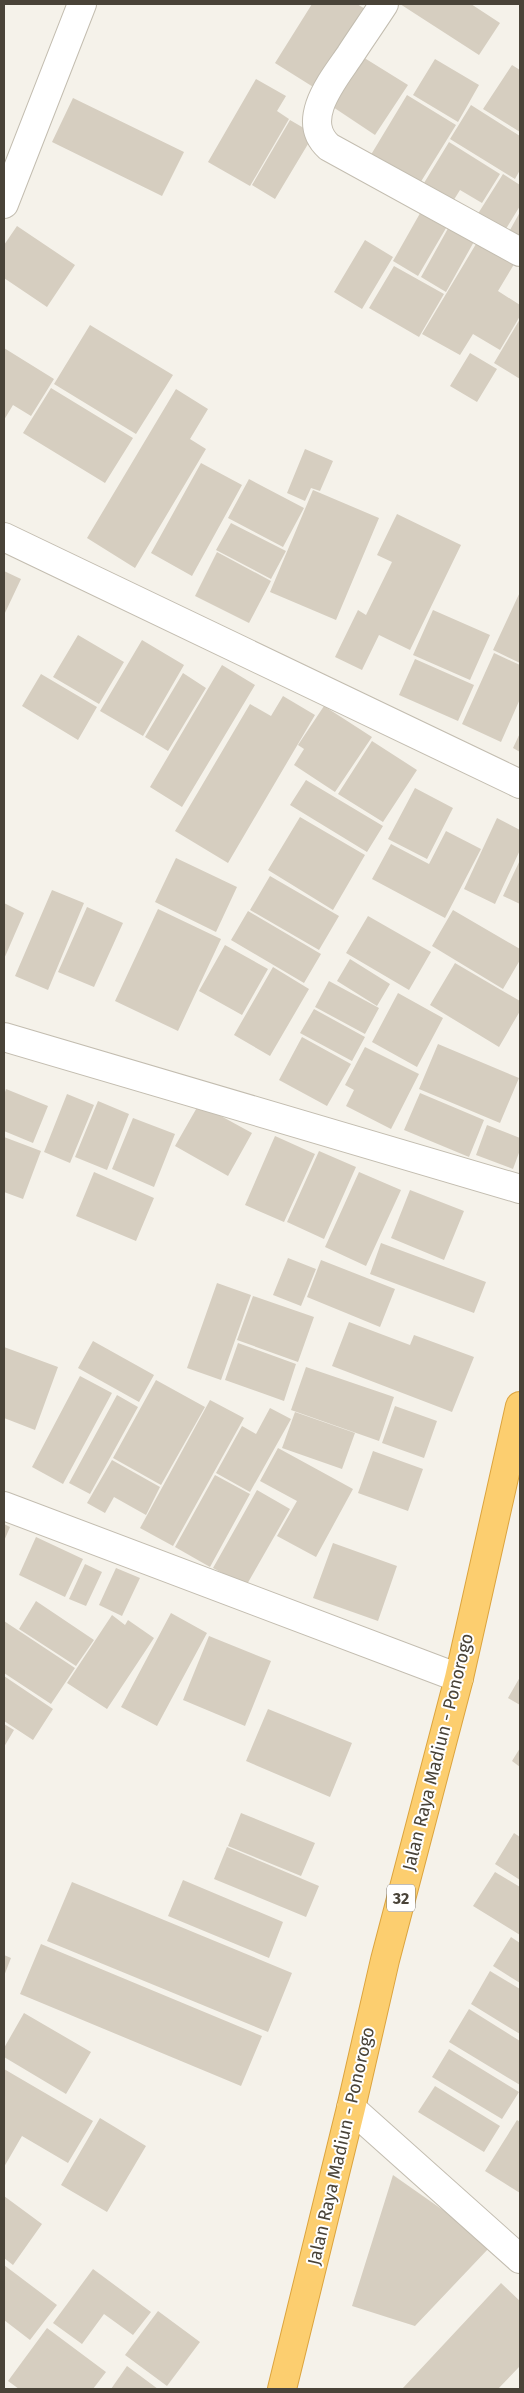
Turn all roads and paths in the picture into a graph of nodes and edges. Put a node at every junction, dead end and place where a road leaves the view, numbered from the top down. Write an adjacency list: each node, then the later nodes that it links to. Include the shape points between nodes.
1 (82, 4): 3 (street)
2 (384, 4): 4 (street, via 325,93 318,124 321,140)
3 (4, 204)
4 (520, 252)
5 (4, 537): 6 (street)
6 (520, 784)
7 (4, 1037): 8 (street)
8 (520, 1189)
9 (520, 1406): 11 (highway, Jalan Raya Madiun - Ponorogo / 32)
10 (4, 1506): 11 (street)
11 (459, 1678): 12 (highway, Jalan Raya Madiun - Ponorogo / 32, via 387,1951)
12 (351, 2108): 13 (street); 14 (highway, Jalan Raya Madiun - Ponorogo / 32)
13 (520, 2259)
14 (282, 2389)

